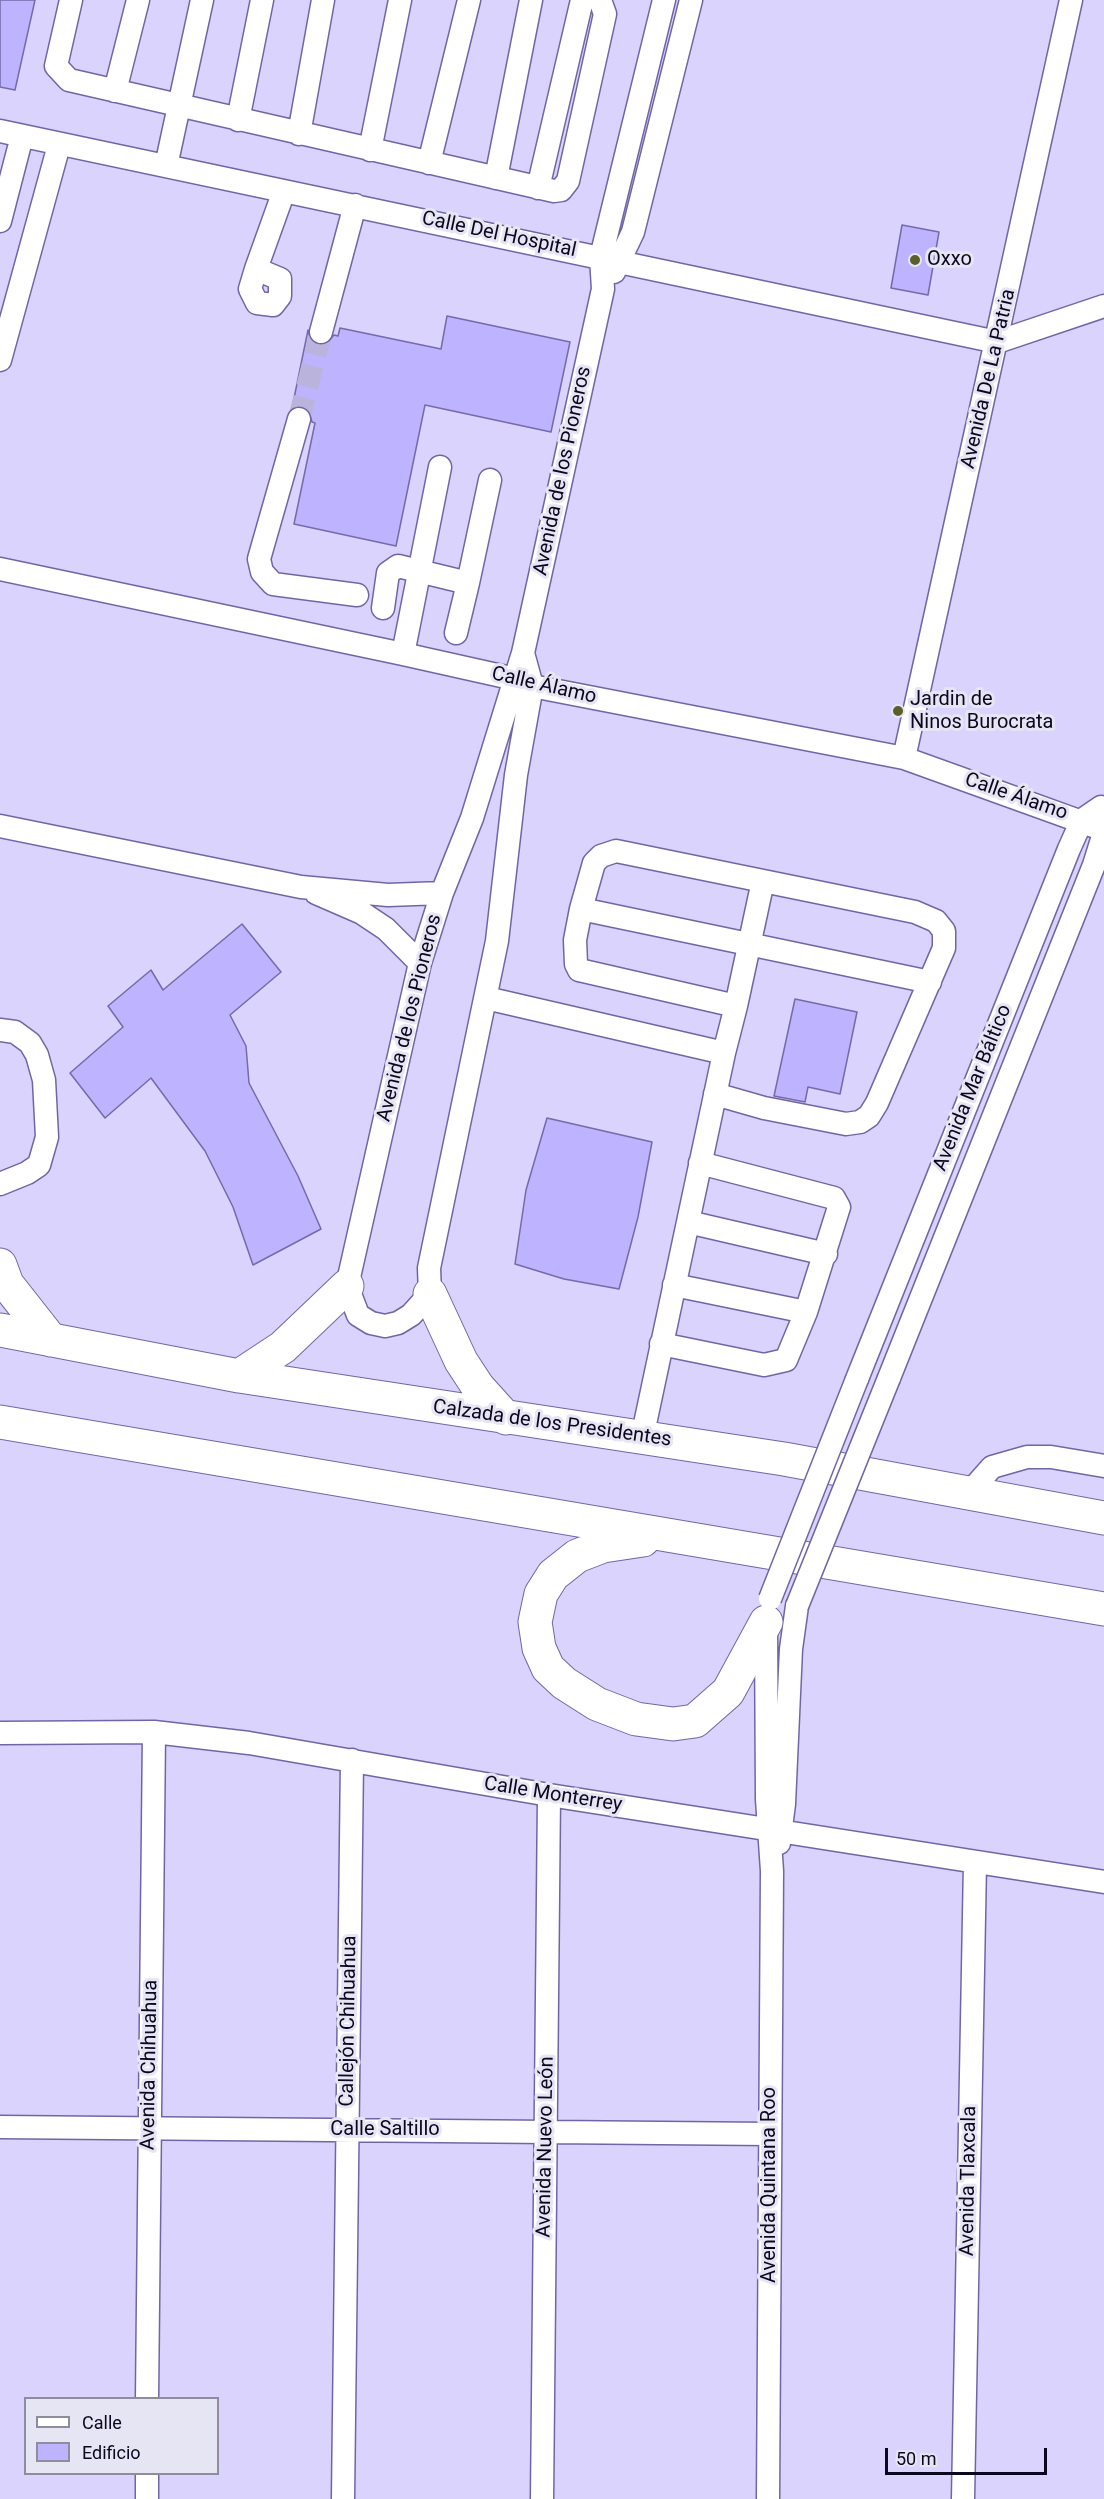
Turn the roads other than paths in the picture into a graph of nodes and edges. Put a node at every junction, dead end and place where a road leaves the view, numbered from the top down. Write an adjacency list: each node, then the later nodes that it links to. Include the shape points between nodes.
1 (71, 0): 14 (street, via 56,66 69,80)
2 (138, 0): 14 (street)
3 (202, 0): 15 (street)
4 (262, 0): 16 (street)
5 (323, 0): 18 (street)
6 (400, 0): 20 (street)
7 (469, 0): 21 (street)
8 (531, 0): 23 (street)
9 (582, 0): 24 (street)
10 (600, 0): 24 (street, via 605,14 568,181 561,190)
11 (664, 0): 28 (street, Avenida de los Pioneros)
12 (691, 0): 28 (street, Avenida de los Pioneros, via 633,232)
13 (1071, 0): 33 (street, Avenida De La Patria)
14 (115, 91): 15 (street)
15 (179, 107): 16 (street); 22 (street)
16 (238, 120): 18 (street)
17 (11, 133): 19 (street, Calle Del Hospital); 27 (street)
18 (299, 134): 20 (street)
19 (59, 145): 22 (street, Calle Del Hospital); 31 (street)
20 (370, 150): 21 (street)
21 (429, 163): 23 (street)
22 (166, 166): 25 (street, Calle Del Hospital)
23 (496, 178): 24 (street)
24 (538, 188)
25 (284, 191): 26 (street, Calle Del Hospital); 29 (street)
26 (355, 205): 28 (street, Calle Del Hospital); 32 (street)
27 (0, 221)
28 (611, 259): 33 (street, Calle Del Hospital); 45 (street, Avenida de los Pioneros, via 523,653)
29 (256, 269)
30 (1104, 306): 33 (street)
31 (5, 319): 34 (street)
32 (321, 332)
33 (997, 342): 46 (street, Avenida De La Patria)
34 (0, 360)
35 (299, 419): 41 (street, via 259,559 262,572 273,584)
36 (440, 467): 39 (street)
37 (490, 480): 40 (street)
38 (0, 569): 44 (street, Calle Álamo)
39 (419, 571): 40 (street); 42 (street, via 398,566 388,573); 44 (street)
40 (468, 584): 43 (street)
41 (357, 595)
42 (383, 608)
43 (456, 633)
44 (404, 654): 45 (street, Calle Álamo)
45 (523, 682): 46 (street, Calle Álamo); 48 (street, Avenida de los Pioneros); 50 (street, Avenida de los Pioneros)
46 (904, 758): 47 (street, Calle Álamo)
47 (1098, 813): 51 (street, Calle Álamo); 86 (street, Avenida Mar Báltico, bridge, via 857,1379)
48 (472, 818): 50 (street, via 491,814); 54 (street, Avenida de los Pioneros)
49 (0, 826): 53 (street)
50 (509, 826): 59 (street, Avenida de los Pioneros, via 497,941)
51 (1104, 831): 84 (street, Avenida Mar Báltico, bridge, via 1094,865)
52 (763, 882): 55 (street, via 608,852 594,864); 56 (street); 58 (street, via 915,912 936,921 945,938)
53 (301, 887): 54 (street, via 388,896); 57 (street, via 362,913 386,929)
54 (442, 893): 57 (street, Avenida de los Pioneros)
55 (581, 909): 56 (street); 60 (street, via 575,940 579,970)
56 (750, 943): 58 (street); 60 (street)
57 (420, 963): 70 (street, Avenida de los Pioneros)
58 (930, 982): 63 (street, via 877,1103 860,1122 846,1124)
59 (486, 998): 62 (street); 71 (street, Avenida de los Pioneros, via 429,1268)
60 (735, 1006): 62 (street)
61 (0, 1030): 65 (street, via 15,1032 30,1043 37,1055 44,1080 47,1137 39,1165)
62 (724, 1053): 63 (street)
63 (715, 1094): 64 (street)
64 (700, 1163): 66 (street); 67 (street, via 837,1200 839,1207)
65 (0, 1184)
66 (688, 1222): 67 (street); 69 (street)
67 (826, 1254): 72 (street)
68 (0, 1265): 74 (highway, via 7,1284)
69 (674, 1285): 72 (street); 75 (street)
70 (346, 1286): 71 (street, via 358,1315 385,1326 411,1315); 76 (highway, via 283,1347)
71 (430, 1294): 77 (highway, via 461,1361)
72 (806, 1312): 75 (street, via 789,1355 779,1364 764,1365)
73 (0, 1330): 74 (highway, Calzada de los Presidentes)
74 (51, 1340): 76 (highway, Calzada de los Presidentes)
75 (661, 1344): 79 (street)
76 (238, 1376): 77 (highway, Calzada de los Presidentes)
77 (506, 1418): 79 (highway, Calzada de los Presidentes)
78 (0, 1422): 83 (highway)
79 (642, 1438): 81 (highway, Calzada de los Presidentes)
80 (1104, 1466): 81 (street, via 1026,1457 992,1467)
81 (969, 1493): 82 (highway, Calzada de los Presidentes)
82 (1104, 1518)
83 (669, 1536): 85 (highway); 86 (highway, via 603,1546 577,1556 553,1575 541,1594 535,1622 539,1648 548,1668 564,1683 597,1704 636,1719 673,1724 695,1721 728,1692)
84 (797, 1606): 91 (street, Avenida Quintana Roo)
85 (1104, 1609)
86 (768, 1610): 91 (street, Avenida Quintana Roo)
87 (154, 1732): 88 (street, Calle Monterrey); 89 (street, Calle Monterrey); 95 (street, Avenida Chihuahua)
88 (0, 1733)
89 (352, 1760): 90 (street, Calle Monterrey); 96 (street, Callejón Chihuahua)
90 (549, 1795): 91 (street, Calle Monterrey); 97 (street, Avenida Nuevo León)
91 (775, 1830): 92 (street, Calle Monterrey); 98 (street, Avenida Quintana Roo)
92 (975, 1863): 93 (street, Calle Monterrey); 105 (street, Avenida Tlaxcala)
93 (1104, 1882)
94 (0, 2127): 95 (street, Calle Saltillo)
95 (150, 2129): 96 (street, Calle Saltillo); 99 (street, Avenida Chihuahua)
96 (348, 2130): 97 (street, Calle Saltillo); 102 (street, Callejón Chihuahua)
97 (547, 2132): 98 (street, Calle Saltillo); 103 (street, Avenida Nuevo León)
98 (770, 2134): 104 (street, Avenida Quintana Roo)
99 (147, 2397)
100 (147, 2475): 101 (street)
101 (147, 2499)
102 (343, 2499)
103 (542, 2499)
104 (768, 2499)
105 (963, 2499)

